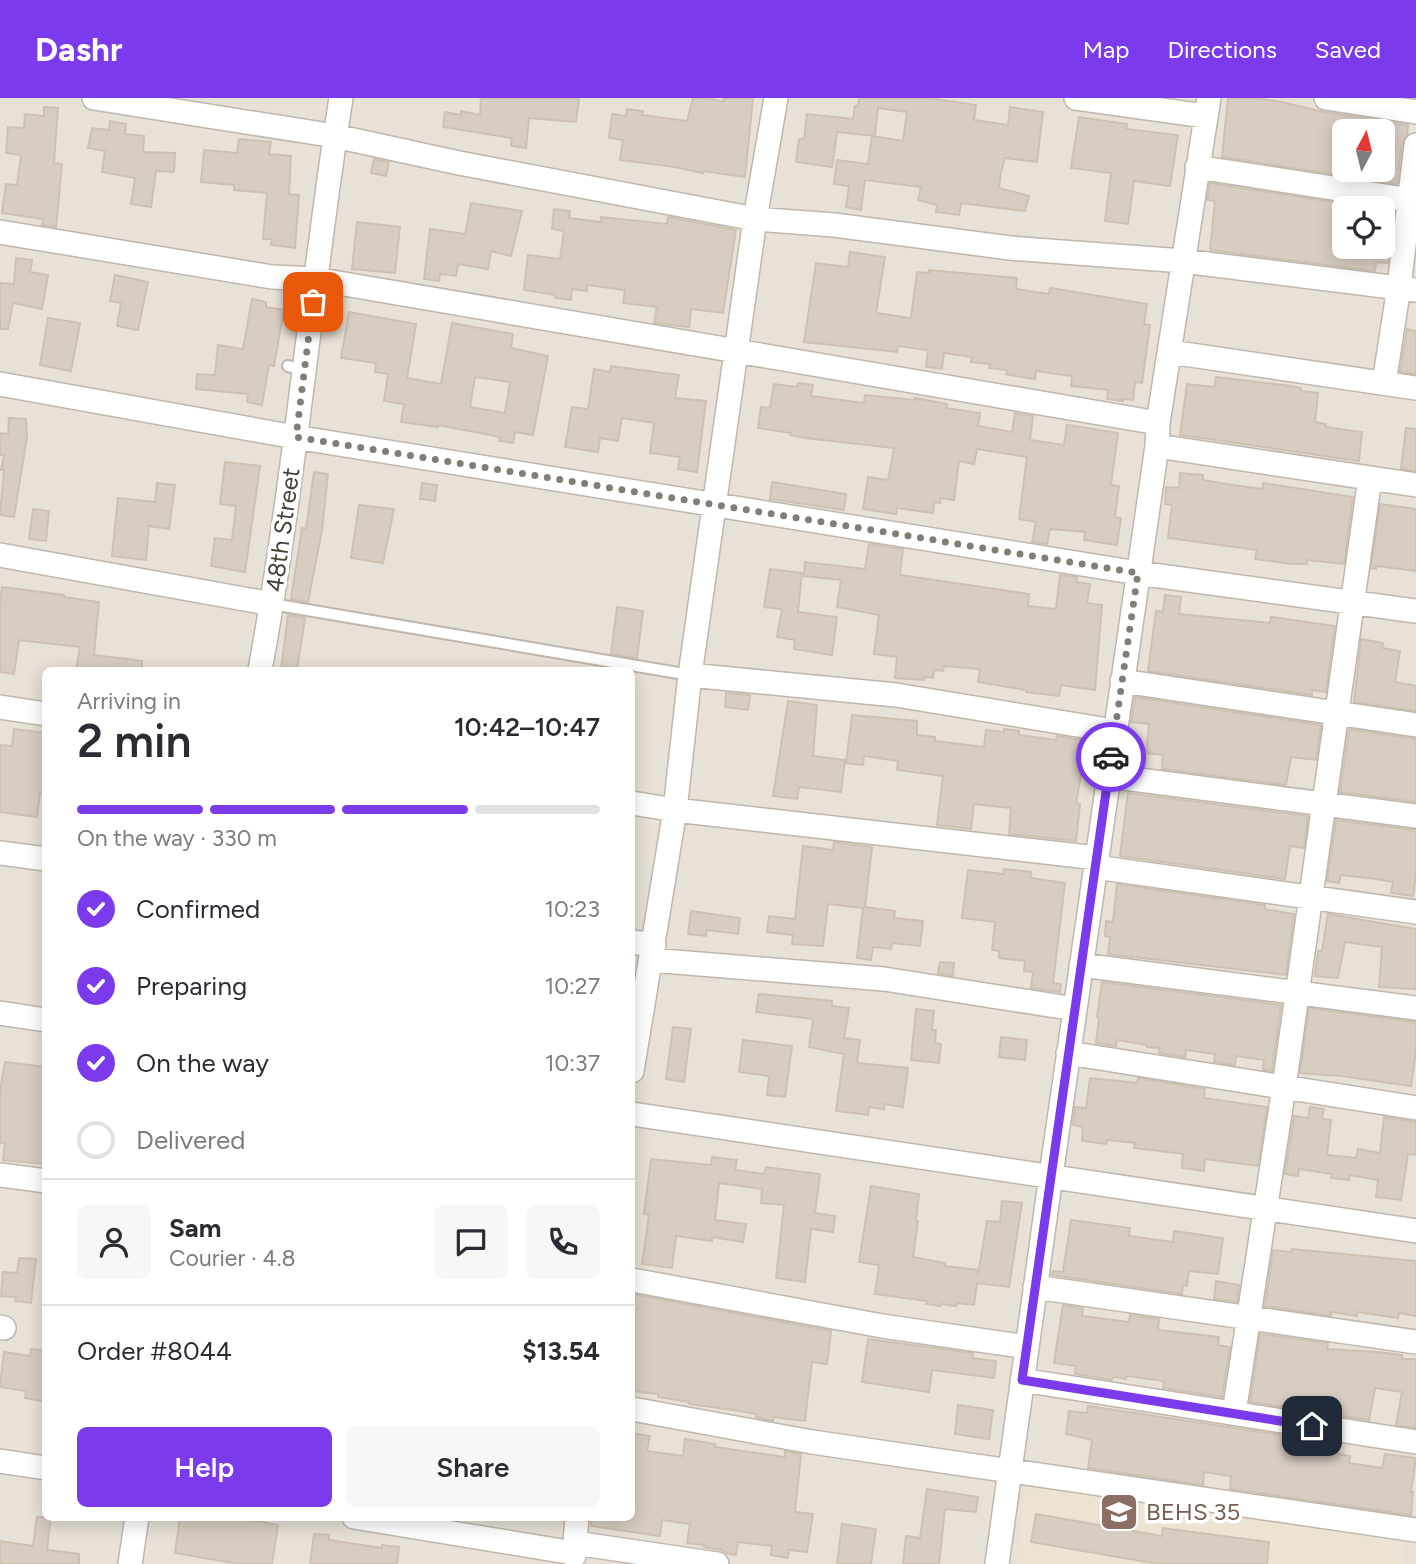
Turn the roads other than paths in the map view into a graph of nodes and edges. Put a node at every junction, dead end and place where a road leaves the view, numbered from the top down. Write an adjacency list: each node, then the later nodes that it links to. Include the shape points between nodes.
1 (94, 98): 8 (street)
2 (341, 98): 8 (street, 48th Street)
3 (776, 98): 12 (street)
4 (1076, 98): 6 (street)
5 (1326, 98): 7 (street)
6 (1207, 107): 10 (street)
7 (1416, 112)
8 (335, 136): 12 (street); 15 (street, 48th Street)
9 (1416, 145): 11 (street)
10 (1197, 167): 11 (street); 14 (street)
11 (1413, 201): 16 (street)
12 (755, 219): 14 (street, via 1010,248); 17 (street)
13 (0, 232): 15 (street, via 272,277)
14 (1183, 261): 16 (street); 18 (street)
15 (315, 279): 17 (street); 23 (street, 48th Street, via 296,369)
16 (1407, 288): 19 (street)
17 (737, 351): 22 (street); 26 (street)
18 (1170, 352): 19 (street); 22 (street)
19 (1384, 383): 21 (street)
20 (0, 384): 23 (street)
21 (1416, 388)
22 (1157, 434): 24 (street); 28 (street)
23 (296, 437): 26 (street); 30 (street, 48th Street)
24 (1370, 478): 25 (street); 29 (street)
25 (1416, 485)
26 (716, 504): 28 (street); 33 (street)
27 (0, 555): 30 (street)
28 (1138, 573): 29 (street); 34 (street)
29 (1353, 601): 31 (street); 37 (street)
30 (272, 604): 32 (street, 48th Street); 33 (lane)
31 (1416, 611)
32 (261, 667)
33 (690, 675): 39 (street, via 896,695); 43 (street)
34 (1122, 681): 37 (street); 39 (street)
35 (0, 707): 36 (street)
36 (42, 713)
37 (1338, 713): 38 (street); 42 (street)
38 (1416, 725)
39 (1114, 731): 40 (street)
40 (1108, 776): 42 (street); 47 (street)
41 (635, 803): 43 (street)
42 (1325, 804): 44 (street); 48 (street)
43 (675, 810): 47 (street); 50 (street)
44 (1416, 816)
45 (0, 853): 46 (street)
46 (42, 858)
47 (1096, 863): 48 (street); 51 (street)
48 (1311, 897): 49 (street); 52 (street)
49 (1416, 912)
50 (645, 949): 54 (street); 57 (street)
51 (1081, 965): 52 (street); 54 (street)
52 (1297, 993): 53 (street); 59 (street)
53 (1416, 1008)
54 (1075, 1009): 58 (street)
55 (0, 1013): 56 (street)
56 (42, 1019)
57 (635, 1043)
58 (1069, 1053): 59 (street); 63 (street)
59 (1284, 1087): 60 (street); 65 (street)
60 (1416, 1108)
61 (635, 1114): 63 (street)
62 (0, 1175): 64 (street)
63 (1051, 1175): 65 (street); 68 (street)
64 (42, 1180)
65 (1265, 1208): 66 (street); 69 (street)
66 (1416, 1231)
67 (635, 1281): 71 (street, via 882,1326)
68 (1035, 1287): 69 (street); 71 (street)
69 (1250, 1318): 70 (street); 74 (street)
70 (1416, 1342)
71 (1027, 1347): 72 (street)
72 (1022, 1380): 74 (street); 78 (street)
73 (635, 1410): 78 (street)
74 (1234, 1413): 75 (street)
75 (1416, 1443)
76 (0, 1461): 77 (street)
77 (42, 1467)
78 (1009, 1471): 82 (street); 86 (street)
79 (136, 1521): 84 (street)
80 (378, 1521): 83 (street)
81 (577, 1521): 83 (street)
82 (1416, 1530)
83 (574, 1553): 85 (street)
84 (130, 1564)
85 (717, 1564)
86 (997, 1564)

